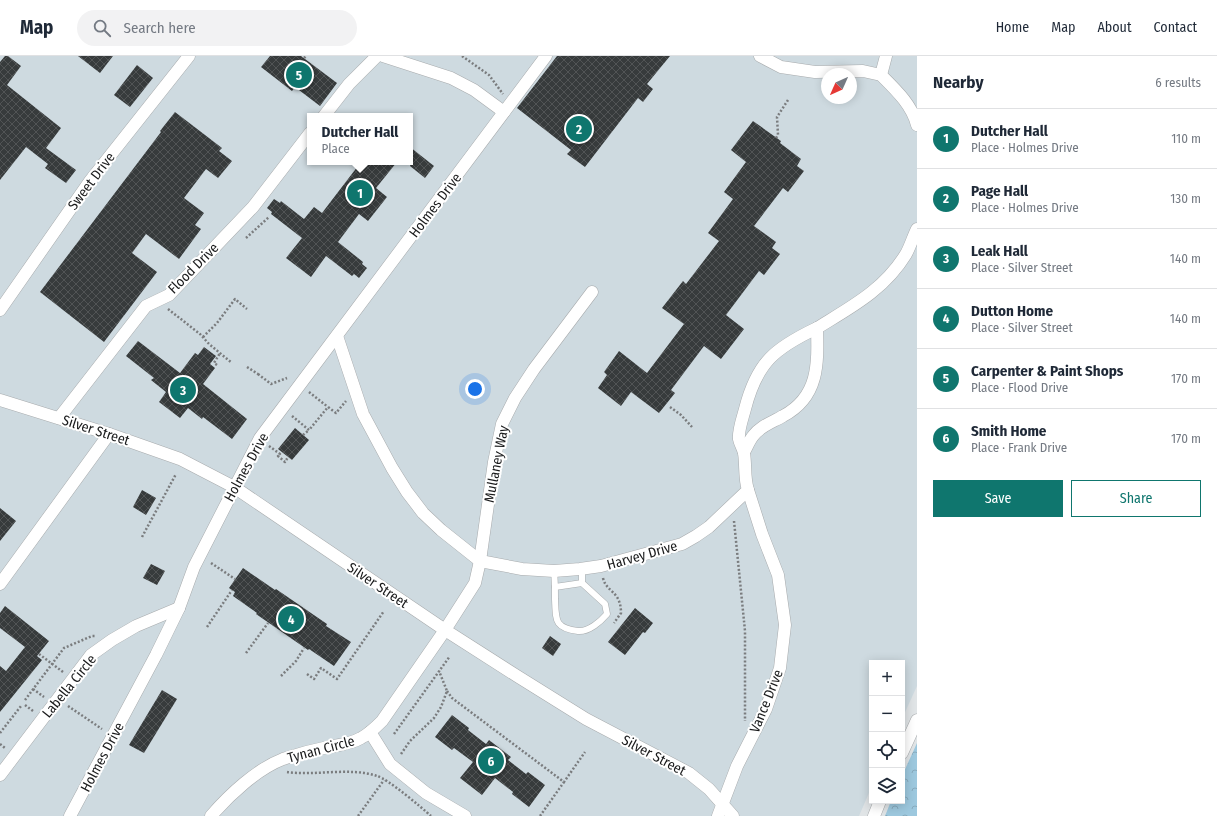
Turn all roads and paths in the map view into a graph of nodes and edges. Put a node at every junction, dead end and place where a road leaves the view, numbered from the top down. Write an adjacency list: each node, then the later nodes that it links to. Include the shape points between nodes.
1 (189, 56): 21 (street, Sweet Drive, via 90,181)
2 (377, 56): 11 (street, via 348,84)
3 (383, 56): 10 (street, via 451,78)
4 (462, 56): 10 (path, via 489,75)
5 (546, 56): 10 (street, Holmes Drive)
6 (760, 56): 8 (street, via 781,67 815,72 863,71)
7 (886, 56): 8 (street)
8 (881, 75): 12 (street, via 902,96)
9 (788, 100): 14 (path, via 777,117)
10 (507, 108): 25 (street, Holmes Drive)
11 (326, 113)
12 (917, 125)
13 (307, 137): 19 (street, Flood Drive, via 253,207 169,295)
14 (776, 138)
15 (269, 217): 17 (path)
16 (917, 229): 24 (street, via 906,254 886,280 861,301)
17 (246, 238)
18 (592, 292): 52 (street, Mullaney Way, via 530,374 502,424)
19 (157, 301): 26 (path); 37 (street, Flood Drive, via 146,306)
20 (247, 309): 23 (path, via 235,299)
21 (0, 310)
22 (208, 325): 23 (path)
23 (211, 328): 26 (path)
24 (817, 328): 44 (street, via 817,363 809,392 790,413 758,431); 44 (street, via 772,356 756,376 741,422 739,438)
25 (337, 336): 32 (street, Holmes Drive); 33 (street)
26 (203, 337): 27 (path)
27 (220, 353): 28 (path); 29 (path, via 214,363)
28 (232, 362)
29 (217, 365)
30 (247, 366): 31 (path, via 271,384)
31 (287, 378)
32 (299, 385): 35 (path); 43 (street, Holmes Drive)
33 (353, 398): 35 (path, via 336,413); 52 (street, via 407,492 436,526)
34 (0, 400): 37 (street, Silver Street)
35 (328, 406): 40 (path)
36 (670, 407): 39 (path)
37 (59, 418): 41 (street, Silver Street)
38 (296, 420): 40 (path)
39 (692, 427)
40 (309, 430): 42 (path)
41 (109, 434): 47 (street, Silver Street, via 180,458); 57 (street)
42 (303, 436)
43 (260, 438): 45 (path, via 280,454 278,456 285,462); 47 (street, Holmes Drive)
44 (744, 452): 48 (street)
45 (288, 458)
46 (176, 474): 50 (path)
47 (234, 486): 51 (street, Holmes Drive); 64 (street, Silver Street)
48 (748, 490): 53 (street, Harvey Drive, via 709,527 682,544); 89 (street, Vance Drive, via 778,575 785,626 780,668 766,709 736,766)
49 (734, 519): 77 (path, via 745,631)
50 (142, 537)
51 (200, 556): 55 (path); 60 (street, Holmes Drive)
52 (480, 561): 54 (street, Harvey Drive, via 522,569); 64 (street, Mullaney Way, via 475,583)
53 (582, 569): 54 (street, Harvey Drive); 56 (lane)
54 (554, 571): 58 (lane)
55 (235, 579)
56 (582, 583): 58 (lane); 58 (lane, via 605,604 607,614 600,622 582,631 567,630 556,619)
57 (0, 584)
58 (555, 587)
59 (232, 590): 63 (path)
60 (179, 608): 81 (street, Holmes Drive); 86 (street, Labella Circle, via 136,626 91,655)
61 (384, 611): 71 (path, via 337,679 321,668 314,679)
62 (268, 623): 66 (path)
63 (207, 627)
64 (445, 630): 78 (street, Tynan Circle, via 382,721); 89 (street, Silver Street, via 586,719 689,773)
65 (304, 648): 72 (path, via 296,661)
66 (246, 653)
67 (39, 654): 69 (path)
68 (450, 656): 70 (path)
69 (55, 666)
70 (439, 671): 73 (path); 80 (path)
71 (307, 674)
72 (281, 676)
73 (447, 691): 84 (path, via 438,713 410,741); 88 (path, via 452,698)
74 (21, 706): 79 (path)
75 (75, 712): 81 (path)
76 (917, 720): 82 (street)
77 (745, 725)
78 (370, 732): 85 (street, Tynan Circle, via 353,742 282,760); 95 (street, via 390,764 426,794)
79 (0, 733)
80 (394, 734)
81 (113, 736): 91 (street, Holmes Drive)
82 (905, 746)
83 (585, 752): 88 (path)
84 (401, 754)
85 (266, 768): 87 (path, via 296,773 368,774); 92 (street, Tynan Circle, via 237,790)
86 (0, 775)
87 (384, 780): 93 (path); 94 (path)
88 (564, 782): 96 (path)
89 (723, 803): 97 (street, Vance Drive); 98 (street, Silver Street)
90 (879, 804): 99 (street)
91 (70, 816)
92 (211, 816)
93 (358, 816)
94 (431, 816)
95 (465, 816)
96 (540, 816)
97 (718, 816)
98 (733, 816)
99 (874, 816)

